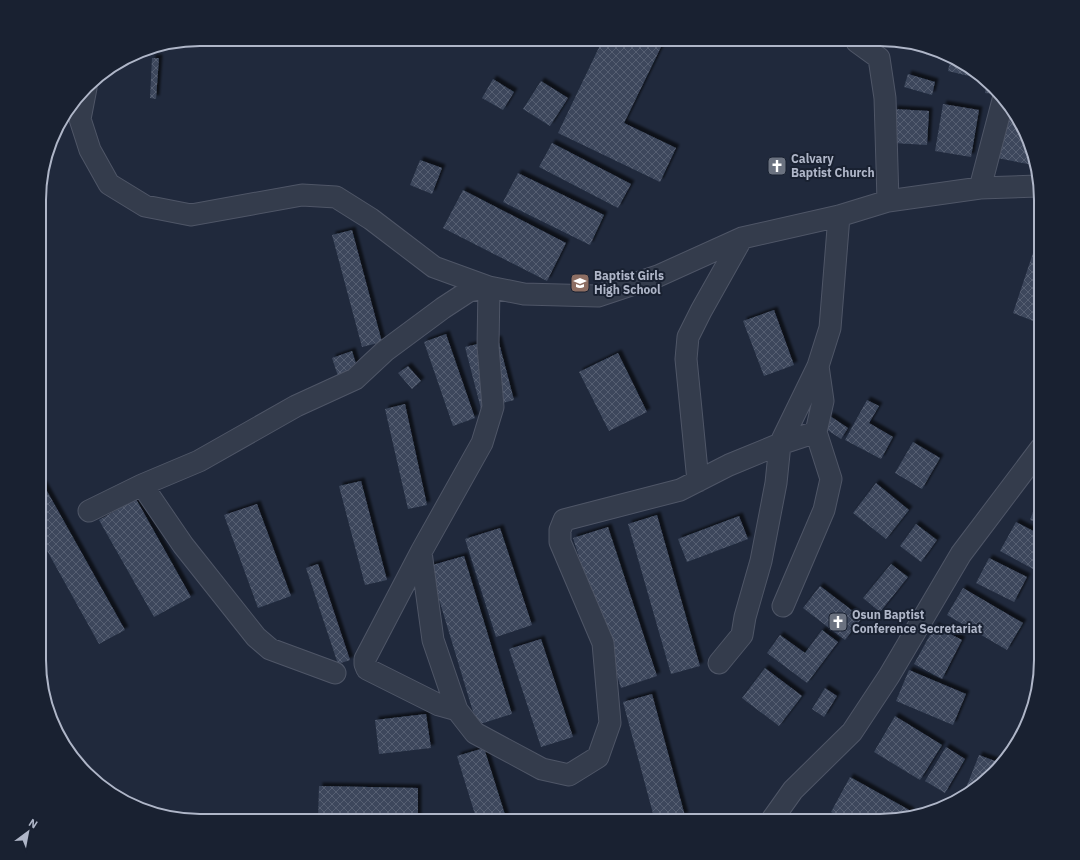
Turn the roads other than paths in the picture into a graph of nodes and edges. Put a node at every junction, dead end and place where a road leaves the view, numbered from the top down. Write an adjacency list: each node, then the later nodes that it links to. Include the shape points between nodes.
1 (862, 46): 6 (street, via 879,58 885,98)
2 (84, 98): 9 (street, via 80,119 90,150 109,184 145,206 190,215 302,195 336,197 371,219 434,267)
3 (1002, 105): 5 (street)
4 (1034, 186): 5 (street)
5 (980, 188): 6 (street)
6 (888, 201): 7 (street)
7 (839, 216): 8 (street); 10 (street, via 830,328)
8 (742, 238): 9 (street, via 658,276 598,296 524,294); 14 (street, via 688,337 686,359)
9 (489, 288): 15 (street, via 469,291 443,308 386,351 355,379 296,406 199,461); 17 (street, via 488,346 493,407 482,443)
10 (818, 366): 11 (street, via 823,401); 12 (street)
11 (816, 432): 12 (street); 18 (street, via 831,480 824,510)
12 (780, 444): 14 (street); 19 (street, via 776,483 763,553 742,636)
13 (1034, 457): 22 (street, via 962,554 889,676 852,732 793,790)
14 (698, 481): 21 (street, via 680,490 564,520 560,530 560,542 603,642 610,723 598,757 569,775 542,769 474,733)
15 (142, 485): 16 (street); 20 (street, via 183,545 262,644)
16 (89, 511)
17 (422, 552): 21 (street, via 433,640); 21 (street, via 365,659 365,664 367,669 439,705)
18 (783, 606)
19 (719, 663)
20 (336, 673)
21 (457, 710)
22 (776, 814)

